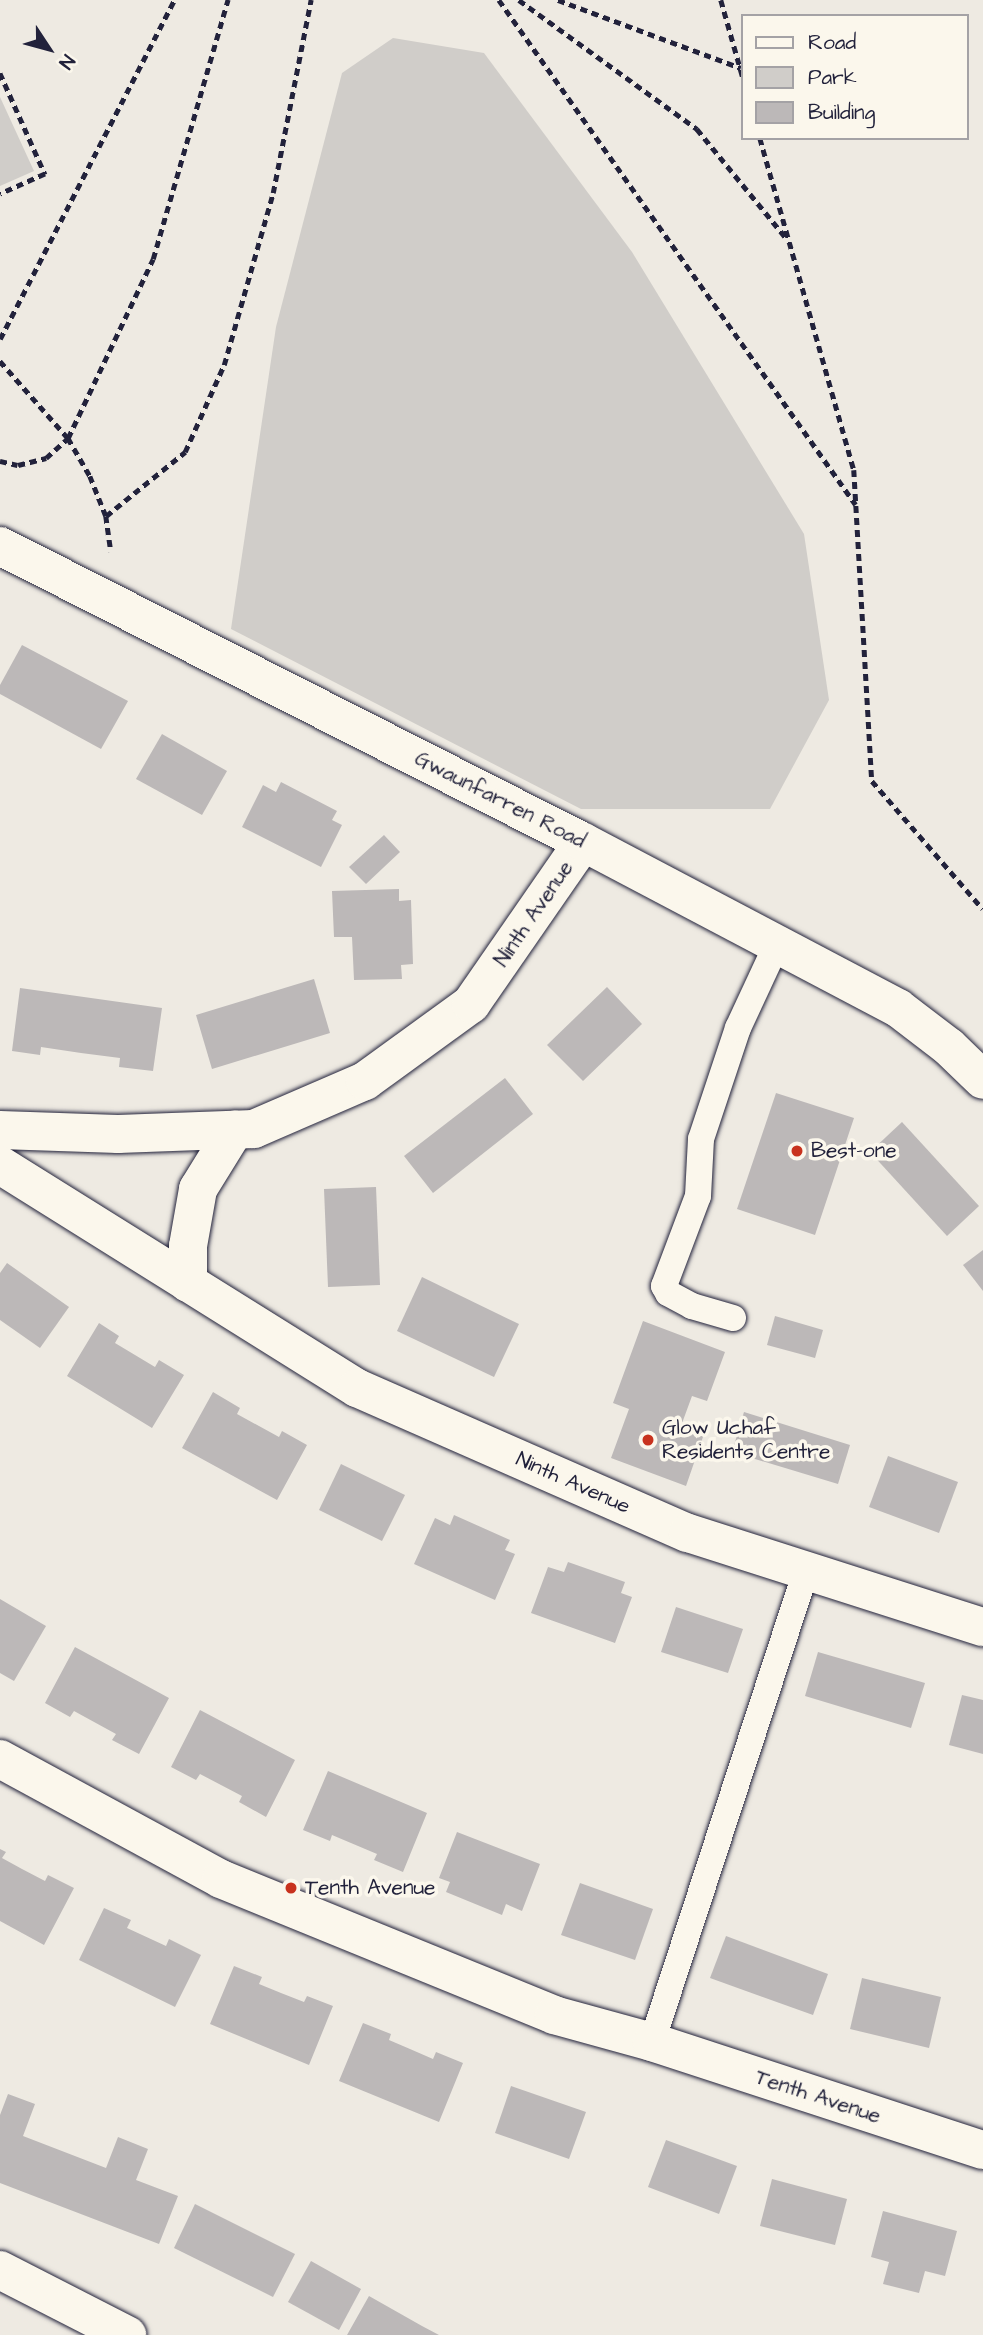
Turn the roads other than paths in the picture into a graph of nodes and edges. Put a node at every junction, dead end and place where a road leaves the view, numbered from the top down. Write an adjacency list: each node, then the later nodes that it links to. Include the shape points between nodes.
1 (0, 546): 2 (street, Gwaunfarren Road)
2 (583, 842): 3 (street, Gwaunfarren Road); 5 (street, Ninth Avenue, via 471,1004 365,1081 254,1129)
3 (777, 944): 4 (street, Gwaunfarren Road, via 898,1008); 9 (lane, via 738,1028 701,1139 698,1196 664,1286 692,1306)
4 (983, 1080)
5 (235, 1129): 6 (street, Ninth Avenue, via 118,1134); 8 (street, via 198,1189 188,1246)
6 (0, 1130)
7 (0, 1165): 8 (street, Ninth Avenue)
8 (188, 1283): 10 (street, Ninth Avenue, via 356,1388 688,1533)
9 (733, 1318)
10 (806, 1571): 11 (street, Ninth Avenue); 13 (lane)
11 (983, 1627)
12 (0, 1759): 13 (street, Tenth Avenue, via 222,1879 554,2015)
13 (652, 2042): 14 (street, Tenth Avenue)
14 (983, 2150)
15 (0, 2270): 16 (street)
16 (127, 2335)

